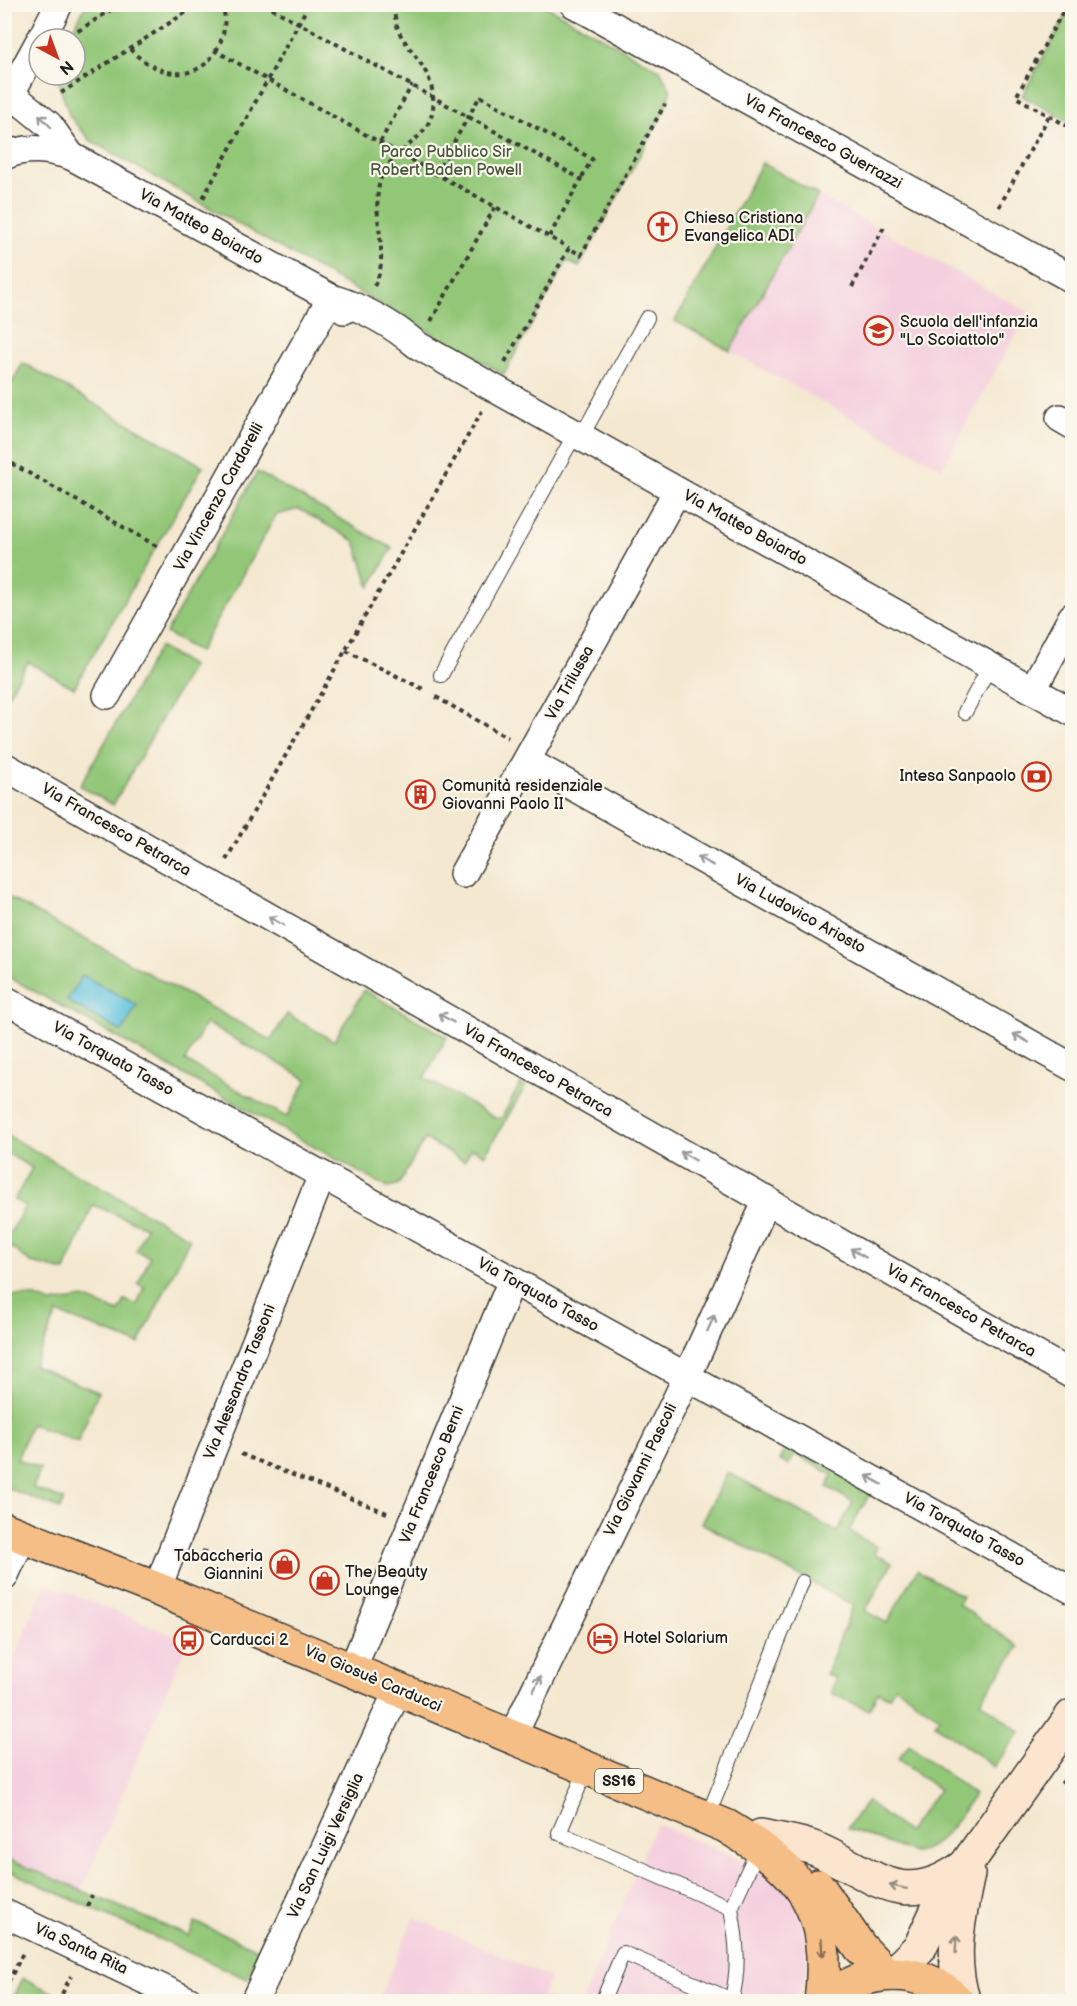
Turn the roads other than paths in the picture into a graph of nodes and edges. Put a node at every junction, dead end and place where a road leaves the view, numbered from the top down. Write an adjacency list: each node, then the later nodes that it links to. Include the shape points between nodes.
1 (59, 4): 3 (street)
2 (574, 4): 10 (street, Via Francesco Guerrazzi)
3 (47, 27)
4 (27, 65): 5 (street)
5 (8, 100): 9 (street, Via Matteo Boiardo, one-way to 5, via 49,125 28,105)
6 (4, 131): 7 (street, Via Matteo Boiardo, via 16,143)
7 (31, 148): 8 (street, Via Matteo Boiardo); 9 (street, Via Matteo Boiardo)
8 (4, 156)
9 (71, 156): 11 (street, Via Matteo Boiardo)
10 (1072, 279)
11 (331, 298): 13 (street, Via Matteo Boiardo, via 360,307 421,338 497,381); 19 (street, Via Vincenzo Cardarelli)
12 (647, 318): 13 (lane)
13 (578, 436): 14 (street, Via Matteo Boiardo); 17 (lane)
14 (677, 491): 16 (street, Via Matteo Boiardo); 22 (street, Via Trilussa)
15 (1072, 617): 18 (street)
16 (990, 666): 18 (street, Via Matteo Boiardo); 20 (lane)
17 (441, 675)
18 (1033, 689): 21 (street, Via Matteo Boiardo)
19 (107, 695)
20 (965, 712)
21 (1072, 712)
22 (529, 757): 24 (street, Via Trilussa); 26 (street, Via Ludovico Ariosto, one-way to 22)
23 (4, 766): 28 (street, Via Francesco Petrarca, one-way to 23)
24 (463, 874)
25 (4, 999): 27 (street, Via Torquato Tasso)
26 (1072, 1067)
27 (322, 1174): 29 (street, Via Torquato Tasso); 35 (street, Via Alessandro Tassoni)
28 (766, 1200): 30 (street, Via Francesco Petrarca, one-way to 28); 31 (street, Via Giovanni Pascoli, one-way to 28)
29 (512, 1280): 31 (street, Via Torquato Tasso); 37 (street, Via Francesco Berni)
30 (1072, 1375)
31 (687, 1377): 36 (street, Via Torquato Tasso, one-way to 31); 40 (street, Via Giovanni Pascoli, one-way to 31)
32 (14, 1532): 33 (street); 35 (main road, Via Giosuè Carducci / SS16)
33 (4, 1577)
34 (802, 1582): 42 (lane)
35 (157, 1589): 37 (main road, Via Giosuè Carducci / SS16)
36 (1072, 1590)
37 (352, 1670): 38 (main road, Via Giosuè Carducci / SS16)
38 (399, 1690): 40 (main road, Via Giosuè Carducci / SS16); 49 (street, Via San Luigi Versiglia)
39 (1072, 1716): 44 (main road)
40 (512, 1737): 41 (main road, Via Giosuè Carducci / SS16)
41 (587, 1768): 42 (main road, Via Giosuè Carducci / SS16); 45 (lane, via 559,1833)
42 (716, 1822): 43 (main road, Via Giosuè Carducci / SS16)
43 (760, 1841): 44 (main road, Via Giosuè Carducci, one-way to 43, via 937,1884 904,1889 814,1849); 45 (lane); 47 (main road, Via Giosuè Carducci / SS16, via 790,1856 804,1870 860,1947); 52 (main road, Via Giosuè Carducci / SS16, one-way to 52, via 793,1876 817,1915 823,1955)
44 (970, 1863): 47 (main road, via 944,1896 920,1947); 54 (main road, one-way to 44, via 957,1981 957,1933)
45 (731, 1908): 51 (lane, via 738,1951)
46 (4, 1913): 48 (street, Via Santa Rita)
47 (890, 1974): 52 (main road, SS16, via 870,1975 851,1982); 53 (main road, SS16, via 923,1978)
48 (191, 2001)
49 (254, 2001)
50 (607, 2001): 51 (lane, via 603,2000 623,1953)
51 (731, 2001)
52 (822, 2001)
53 (958, 2001)
54 (964, 2001)

